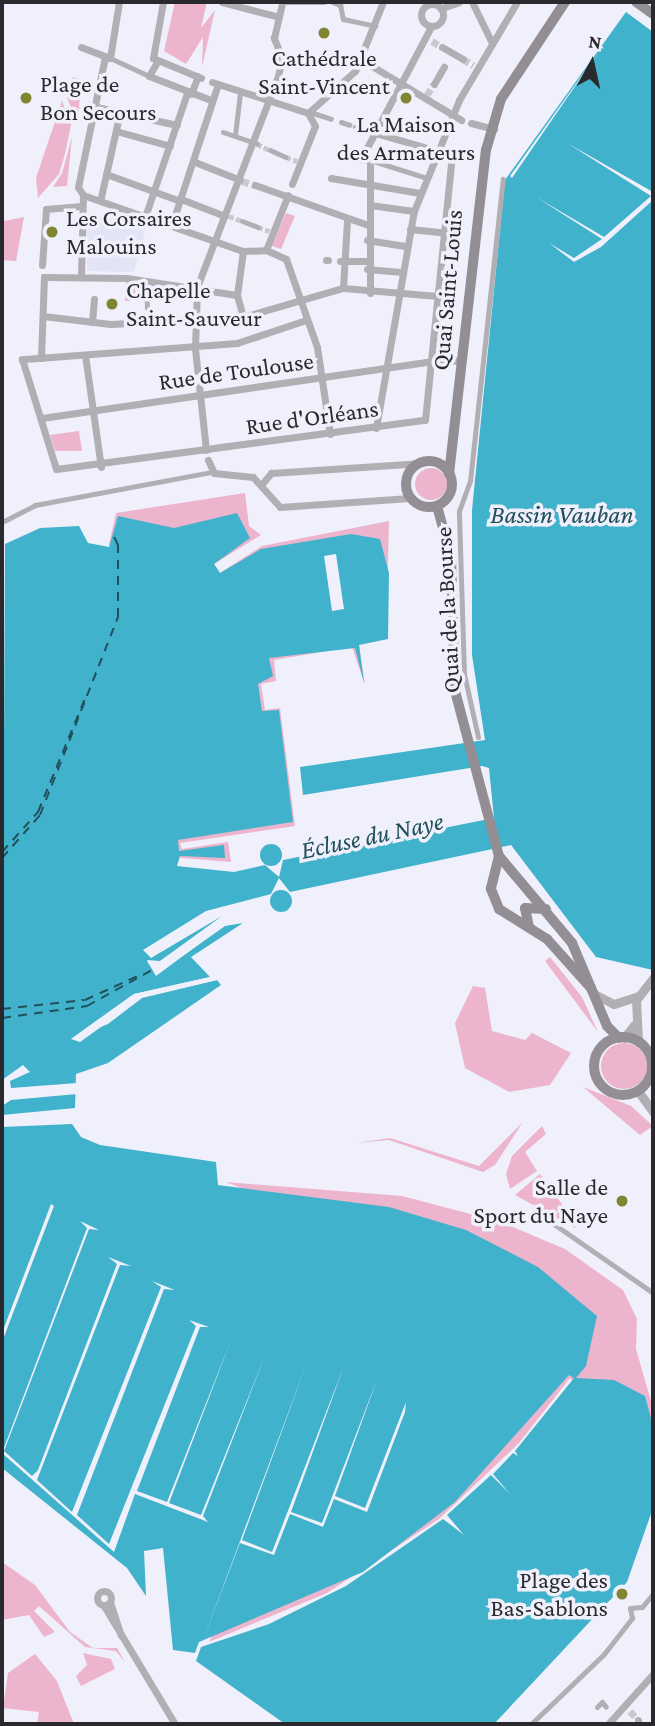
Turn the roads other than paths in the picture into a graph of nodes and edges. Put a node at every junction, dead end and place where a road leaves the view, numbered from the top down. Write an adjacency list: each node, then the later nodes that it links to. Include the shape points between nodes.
1 (119, 2): 22 (street)
2 (163, 2): 25 (street, via 151,53)
3 (222, 2): 16 (street)
4 (284, 2): 5 (street); 16 (street)
5 (323, 2)
6 (332, 2): 17 (street, via 340,5 343,19)
7 (383, 2): 17 (street)
8 (459, 2): 14 (street)
9 (472, 2): 19 (street)
10 (517, 2): 19 (street)
11 (565, 2): 44 (main road, Quai Saint-Louis, via 501,99)
12 (636, 2): 15 (main road)
13 (426, 3): 14 (street); 18 (street, via 422,21)
14 (442, 8): 18 (street)
15 (653, 14)
16 (279, 17): 33 (street, via 274,38 282,60)
17 (374, 26): 24 (street)
18 (431, 27): 28 (street, via 430,40)
19 (492, 43): 37 (street, via 475,67)
20 (81, 47): 22 (street)
21 (442, 47): 23 (street)
22 (107, 57): 27 (street); 34 (street)
23 (463, 59)
24 (362, 60): 28 (street); 36 (street)
25 (157, 62): 27 (street); 31 (street, via 199,77)
26 (444, 67): 29 (street)
27 (149, 76): 31 (street)
28 (400, 84): 37 (street); 47 (street)
29 (434, 84)
30 (240, 93): 32 (street, via 215,83); 33 (street); 48 (street)
31 (189, 94): 32 (street); 42 (street)
32 (211, 100): 41 (street)
33 (270, 104): 36 (street); 49 (street)
34 (92, 106): 35 (street); 67 (street, via 78,187)
35 (120, 112): 42 (street); 45 (street)
36 (308, 113): 38 (street); 62 (street, via 315,125)
37 (458, 118): 53 (street)
38 (331, 119)
39 (341, 122): 47 (street)
40 (471, 123): 44 (street)
41 (203, 124): 43 (street); 56 (street)
42 (177, 125): 50 (street)
43 (214, 128)
44 (494, 129): 114 (main road, Quai Saint-Louis, via 477,194)
45 (116, 131): 50 (street); 57 (street)
46 (223, 132): 48 (street)
47 (371, 132): 53 (street); 55 (street)
48 (235, 135): 49 (street)
49 (255, 143): 61 (street)
50 (170, 146): 65 (street)
51 (270, 150): 54 (street)
52 (343, 153): 55 (street)
53 (436, 153): 59 (street); 82 (street, via 452,155)
54 (286, 156)
55 (365, 159): 59 (street); 63 (street)
56 (195, 162): 61 (street); 70 (street)
57 (106, 178): 65 (street); 69 (street)
58 (331, 178): 63 (street)
59 (427, 178): 66 (street)
60 (503, 179): 130 (street, Quai Saint-Louis)
61 (239, 180): 75 (street)
62 (292, 184)
63 (370, 184): 66 (street); 71 (street)
64 (255, 185): 68 (street)
65 (154, 192): 70 (street); 74 (street)
66 (420, 193): 73 (street)
67 (83, 195): 69 (street); 72 (street)
68 (288, 195): 77 (street); 86 (street)
69 (101, 197): 74 (street)
70 (181, 200): 75 (street); 78 (street)
71 (370, 205): 73 (street); 79 (street)
72 (81, 206): 89 (street, via 46,209); 93 (street)
73 (414, 211): 81 (street)
74 (146, 214): 78 (street)
75 (226, 215): 83 (street)
76 (242, 221): 80 (street)
77 (348, 221): 79 (street); 88 (street)
78 (172, 224): 83 (street)
79 (368, 225): 84 (street)
80 (258, 227)
81 (410, 229): 82 (street); 85 (street)
82 (446, 233): 100 (street)
83 (215, 240): 87 (street); 95 (street)
84 (367, 240): 85 (street); 90 (street)
85 (405, 246): 91 (street)
86 (266, 250): 87 (street); 102 (street, via 283,256)
87 (243, 251): 99 (street)
88 (341, 261): 90 (street); 96 (street)
89 (42, 265): 92 (street)
90 (367, 265): 91 (street); 98 (street)
91 (400, 272): 97 (street)
92 (44, 277): 93 (street); 104 (street)
93 (81, 277): 94 (street)
94 (146, 281): 95 (street); 103 (street)
95 (197, 287): 99 (street); 105 (street)
96 (343, 288): 98 (street); 102 (street)
97 (396, 292): 98 (street); 100 (street); 115 (street)
98 (370, 293)
99 (237, 295): 102 (street, via 243,317)
100 (438, 296): 113 (street)
101 (94, 299): 107 (street)
102 (301, 301): 106 (street)
103 (147, 314): 105 (street); 107 (street)
104 (43, 316): 107 (street); 112 (street)
105 (195, 319): 110 (street)
106 (306, 320): 109 (street); 110 (street, via 270,335)
107 (92, 322)
108 (319, 330): 109 (street)
109 (310, 332): 116 (street)
110 (195, 348): 111 (street); 117 (street)
111 (85, 355): 112 (street); 118 (street)
112 (41, 358): 119 (street, via 22,359)
113 (436, 361): 114 (street, Rue de Toulouse); 115 (street, Rue de Toulouse); 120 (street, Rue d'Orléans, via 425,420)
114 (462, 361): 123 (main road, Quai Saint-Louis)
115 (388, 368): 116 (street, Rue de Toulouse); 120 (street)
116 (322, 378): 117 (street, Rue de Toulouse); 121 (street)
117 (200, 395): 118 (street, Rue de Toulouse); 122 (street)
118 (93, 411): 119 (street, Rue de Toulouse); 127 (street)
119 (42, 418): 127 (street, Rue d'Orléans, via 60,472)
120 (376, 428): 121 (street, Rue d'Orléans)
121 (330, 434): 122 (street, Rue d'Orléans, via 239,447)
122 (205, 447): 127 (street, Rue d'Orléans)
123 (453, 456): 126 (main road); 129 (main road, Quai Saint-Louis)
124 (208, 460): 128 (street)
125 (423, 463): 126 (main road); 131 (street, via 271,473); 132 (main road, via 408,476)
126 (437, 463): 129 (main road)
127 (101, 467)
128 (212, 472): 131 (street, via 246,475); 134 (street, via 35,505)
129 (449, 474): 133 (main road, via 450,492)
130 (470, 481): 135 (street, Quai de la Bourse, via 459,511 462,651)
131 (261, 485): 132 (street, via 271,502 286,507)
132 (411, 498): 133 (main road)
133 (437, 506): 136 (main road, via 451,556 453,674 467,743)
134 (2, 522)
135 (478, 737)
136 (502, 860): 137 (main road); 138 (main road, via 491,889 499,909)
137 (547, 909): 138 (main road, via 525,908); 140 (main road, via 581,957)
138 (531, 929): 140 (main road)
139 (653, 978): 141 (street)
140 (593, 991): 141 (street, via 614,1004); 143 (main road)
141 (640, 994): 142 (street)
142 (634, 1025): 144 (street); 145 (street)
143 (607, 1026): 144 (main road); 146 (main road)
144 (622, 1038): 145 (main road); 146 (main road)
145 (639, 1042): 147 (main road)
146 (605, 1044): 149 (main road, via 594,1067 600,1083 622,1095)
147 (652, 1062): 148 (main road)
148 (650, 1082): 149 (main road)
149 (638, 1091): 150 (street)
150 (653, 1112)
151 (538, 1213): 152 (street)
152 (653, 1293)
153 (653, 1594): 159 (street, via 642,1607 630,1608 632,1618)
154 (107, 1604): 158 (street, via 123,1642)
155 (653, 1674): 157 (street, via 628,1709)
156 (597, 1707): 157 (street, via 602,1702)
157 (611, 1712): 160 (street)
158 (175, 1724)
159 (531, 1724)
160 (608, 1724)

